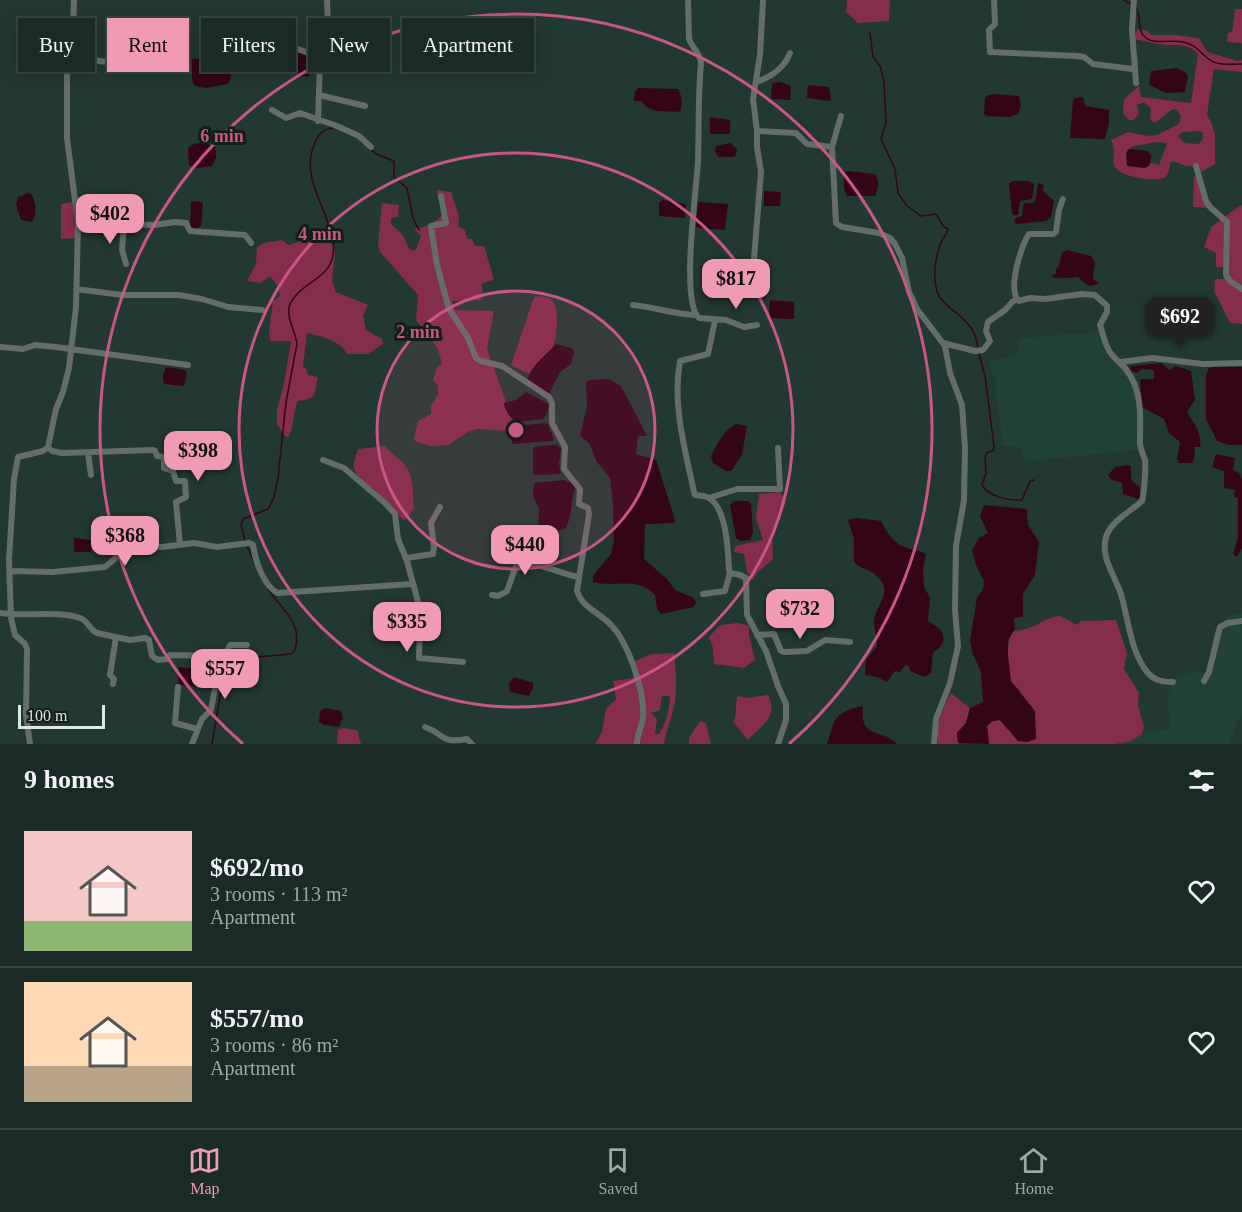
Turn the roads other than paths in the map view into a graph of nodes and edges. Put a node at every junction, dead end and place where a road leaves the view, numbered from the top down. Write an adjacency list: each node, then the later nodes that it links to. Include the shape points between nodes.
1 (74, 0): 7 (street)
2 (327, 0): 8 (street)
3 (688, 0): 36 (street, via 690,44 697,50 701,63 690,258)
4 (763, 0): 13 (street)
5 (994, 0): 10 (street, via 996,20 989,30 990,52 1077,56 1093,64)
6 (1134, 0): 10 (street)
7 (73, 18)
8 (328, 18)
9 (790, 53): 13 (street, via 781,69)
10 (1133, 69): 14 (street)
11 (68, 72): 26 (street, via 67,138)
12 (321, 72): 15 (street)
13 (756, 82): 20 (street, via 753,108)
14 (1136, 83)
15 (319, 95): 16 (street); 19 (street)
16 (365, 106)
17 (272, 110): 19 (street, via 286,117 300,114)
18 (841, 116): 22 (street)
19 (318, 121): 21 (street, via 347,129)
20 (757, 131): 22 (street, via 796,133 807,144); 32 (street, via 761,172 754,259 760,272)
21 (370, 147)
22 (832, 147): 39 (street, via 836,223 879,233 896,244 917,309)
23 (1196, 166): 31 (street, via 1206,201 1227,222 1226,275)
24 (441, 196): 56 (street, via 446,223 431,226 449,309 476,358 519,375 552,403 552,423 565,450 564,469 580,489 579,504 588,508 589,514)
25 (1063, 199): 33 (street, via 1056,232 1034,232 1025,239 1014,287)
26 (75, 200): 27 (street, via 114,206); 30 (street)
27 (124, 224): 28 (street, via 186,223 190,231 245,235); 29 (street, via 122,250)
28 (251, 243)
29 (126, 264)
30 (76, 289): 35 (street, via 122,295 179,295 228,307); 41 (street)
31 (1242, 289)
32 (757, 290)
33 (1016, 298): 39 (street, via 988,322 990,341 983,350); 42 (street, via 1019,301 1095,295 1107,306 1100,325 1108,349)
34 (633, 305): 36 (street)
35 (262, 310)
36 (695, 315): 37 (street)
37 (715, 320): 38 (street, via 744,327); 50 (street, via 708,354 680,361 677,383 679,419 694,492)
38 (757, 325)
39 (943, 343): 80 (street, via 962,405 965,448 963,508 956,546 958,646 936,719)
40 (0, 347): 41 (street)
41 (71, 349): 44 (street); 45 (street)
42 (1121, 363): 43 (street, via 1152,358 1203,364); 70 (street, via 1137,392 1142,419 1144,495 1135,508 1113,524 1105,549 1131,636 1147,672 1156,680)
43 (1242, 363)
44 (188, 365)
45 (48, 447): 47 (street, via 62,453); 54 (street, via 20,455 16,461)
46 (778, 448): 50 (street, via 780,489 737,489)
47 (88, 453): 49 (street); 52 (street, via 153,450 164,457 164,468 173,471 176,482 186,484 186,497 176,502)
48 (323, 460): 53 (street, via 344,468 392,510)
49 (91, 475)
50 (709, 498): 55 (street, via 722,517)
51 (440, 507): 53 (street, via 431,523 433,554)
52 (180, 545): 54 (street, via 133,547 105,567); 57 (street, via 199,543 217,547 249,543 268,585 278,593)
53 (406, 558): 57 (street)
54 (10, 571): 61 (street)
55 (730, 573): 58 (street, via 725,591); 63 (street, via 746,578 747,615)
56 (579, 577): 59 (street, via 546,566 520,564 507,591); 78 (street, via 579,598 613,627 635,670 643,716)
57 (412, 584): 68 (street, via 420,610 419,658)
58 (703, 594)
59 (492, 595)
60 (0, 613): 61 (street)
61 (11, 615): 64 (street, via 74,616 86,621 93,632); 75 (street, via 15,635 27,649 26,716)
62 (1242, 621): 69 (street, via 1220,627)
63 (758, 635): 65 (street, via 774,634 783,652 807,651 825,640); 79 (street, via 786,704 786,720)
64 (116, 637): 67 (street, via 149,640 152,656 158,660 170,655); 71 (street, via 110,675)
65 (849, 642)
66 (247, 645): 67 (street, via 230,645)
67 (221, 656): 74 (street, via 211,710)
68 (463, 662)
69 (1204, 681)
70 (1173, 682)
71 (113, 684)
72 (178, 687): 74 (street, via 175,723)
73 (425, 727): 77 (street, via 452,743 467,739)
74 (197, 729): 76 (street)
75 (30, 744)
76 (192, 744)
77 (472, 744)
78 (637, 744)
79 (778, 744)
80 (934, 744)

